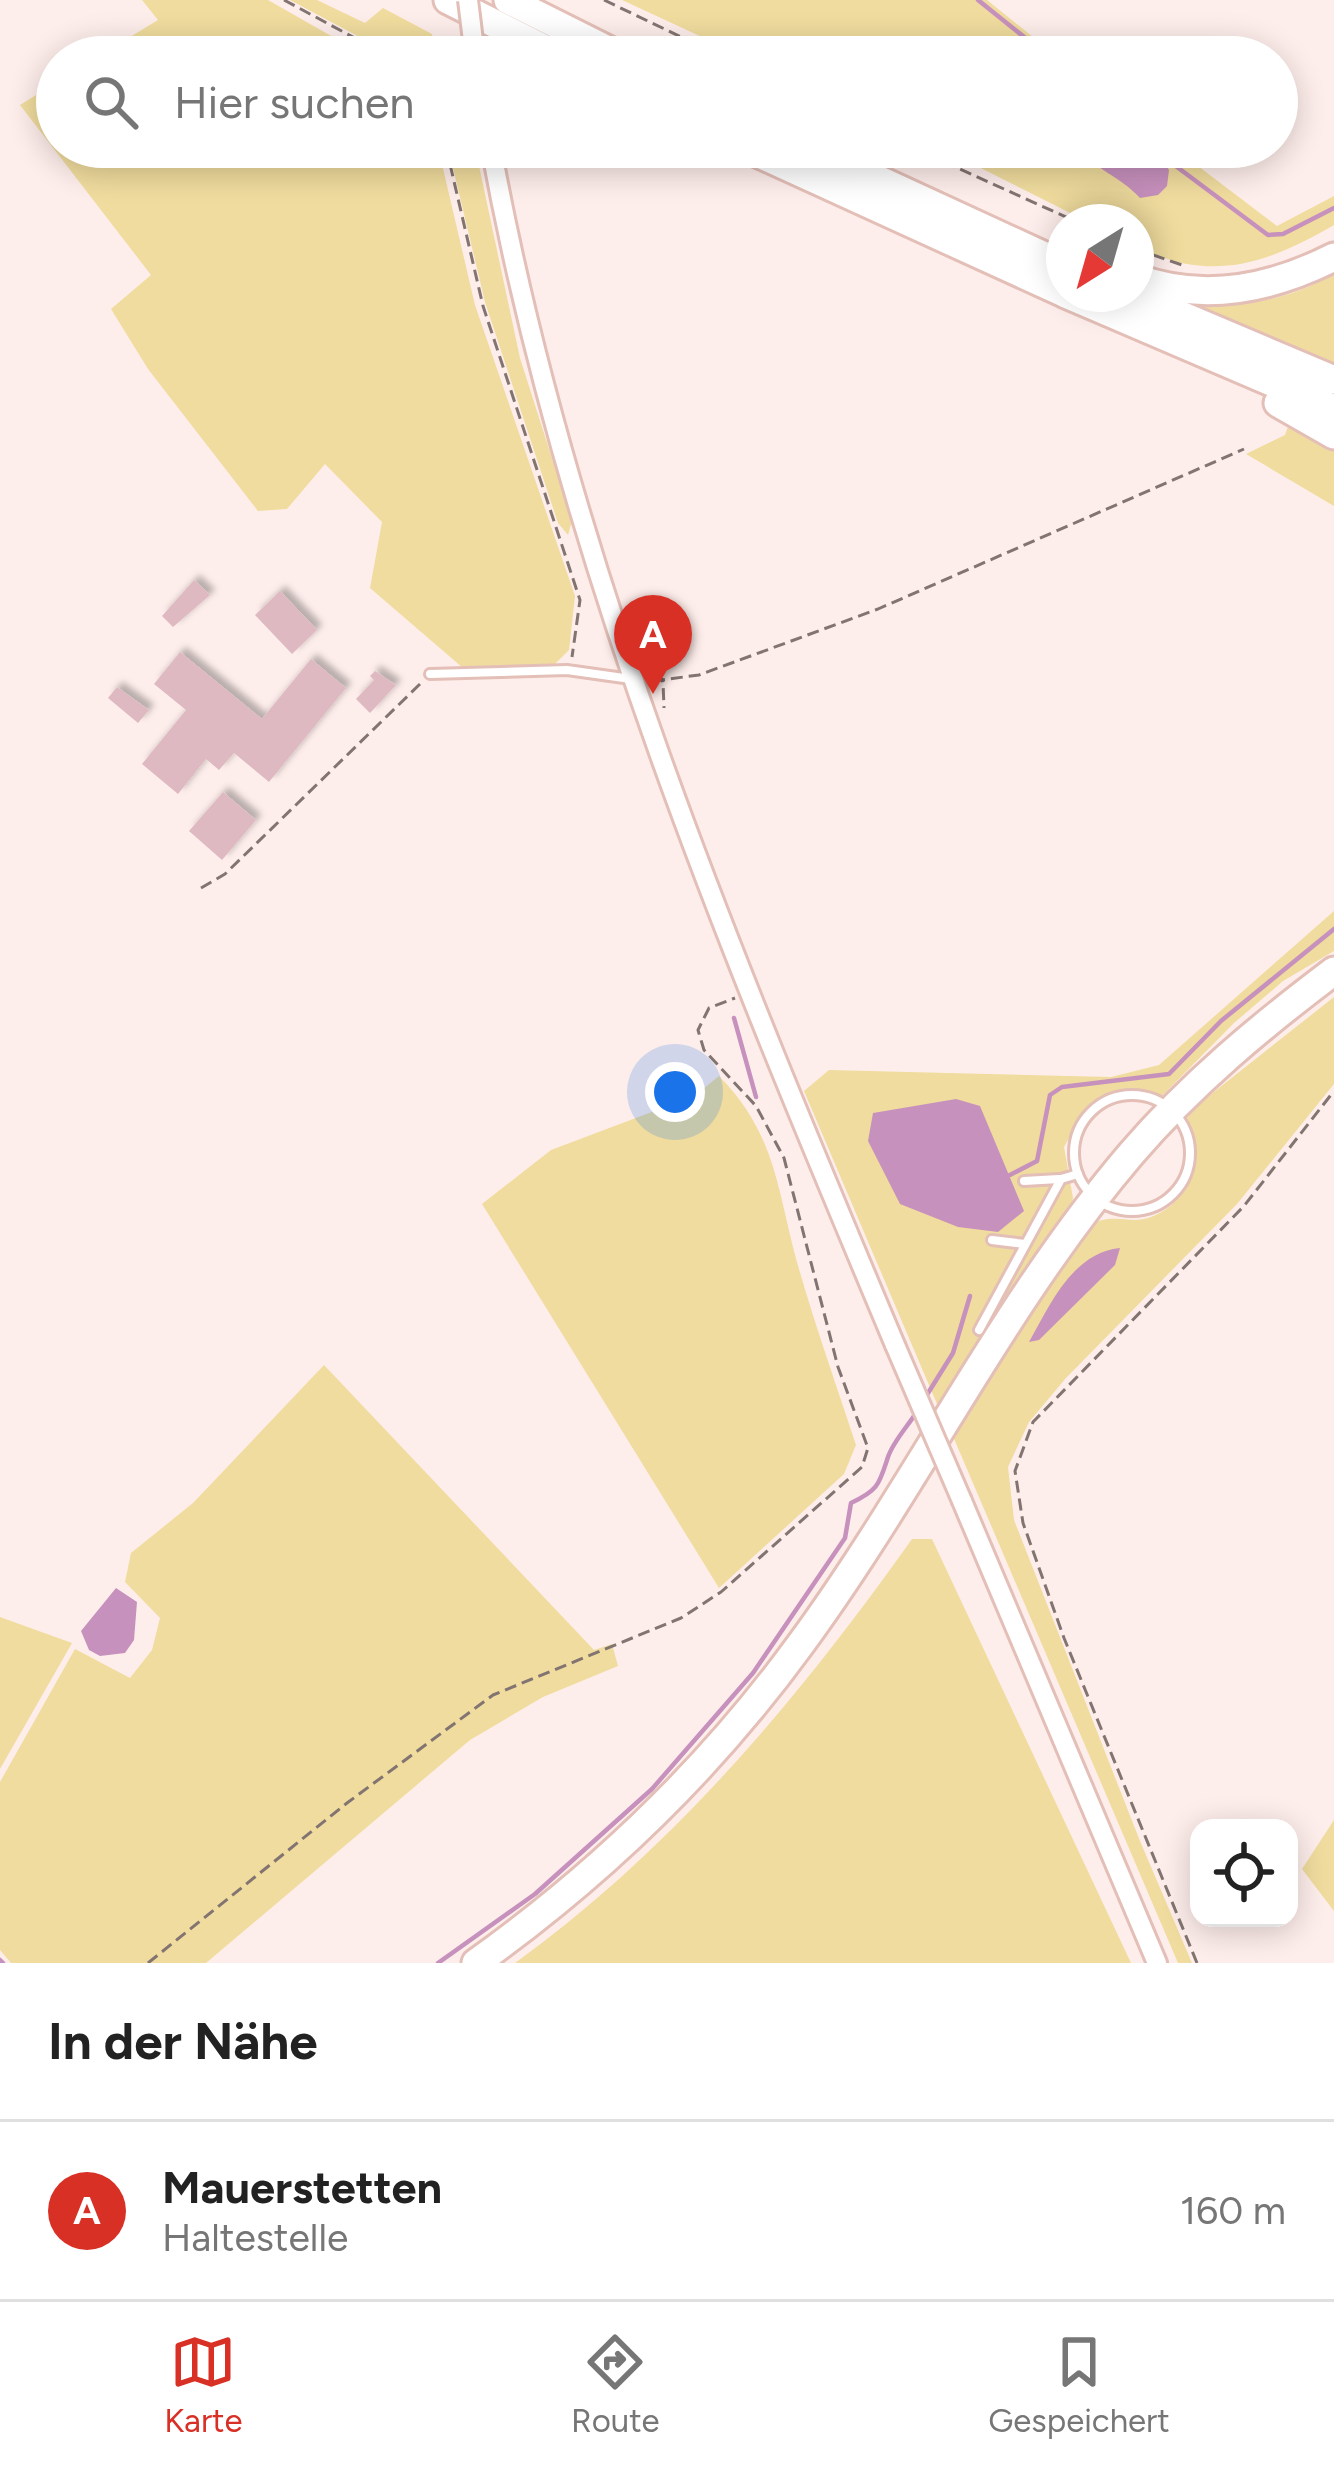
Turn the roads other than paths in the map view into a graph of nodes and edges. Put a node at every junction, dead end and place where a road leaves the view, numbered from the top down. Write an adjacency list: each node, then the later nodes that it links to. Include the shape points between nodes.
1 (448, 0): 5 (highway)
2 (468, 0): 4 (street, bridge)
3 (508, 0): 6 (highway)
4 (472, 36)
5 (519, 36)
6 (580, 36)
7 (495, 168): 21 (street, via 541,370)
8 (791, 168): 12 (highway)
9 (854, 168): 11 (highway)
10 (1334, 256): 13 (highway, via 1244,290)
11 (1046, 257)
12 (1046, 285)
13 (1154, 285)
14 (1154, 304): 17 (highway)
15 (1105, 312): 16 (highway)
16 (1193, 351): 18 (highway); 19 (highway)
17 (1334, 380)
18 (1334, 409)
19 (1334, 435)
20 (430, 674): 21 (lane, via 567,670)
21 (633, 680): 32 (street, bridge, via 748,992)
22 (1334, 971): 23 (highway)
23 (1171, 1110): 24 (lane, via 1126,1095 1094,1109 1076,1138); 27 (highway); 27 (lane, via 1190,1151 1177,1190 1141,1210)
24 (1078, 1174): 25 (lane); 27 (lane)
25 (1061, 1179): 26 (lane); 29 (lane)
26 (1024, 1181)
27 (1096, 1198): 31 (highway, via 834,1598 742,1718 614,1852)
28 (992, 1240): 29 (lane)
29 (1025, 1244): 30 (lane)
30 (980, 1330)
31 (476, 1963)
32 (1157, 1963)

